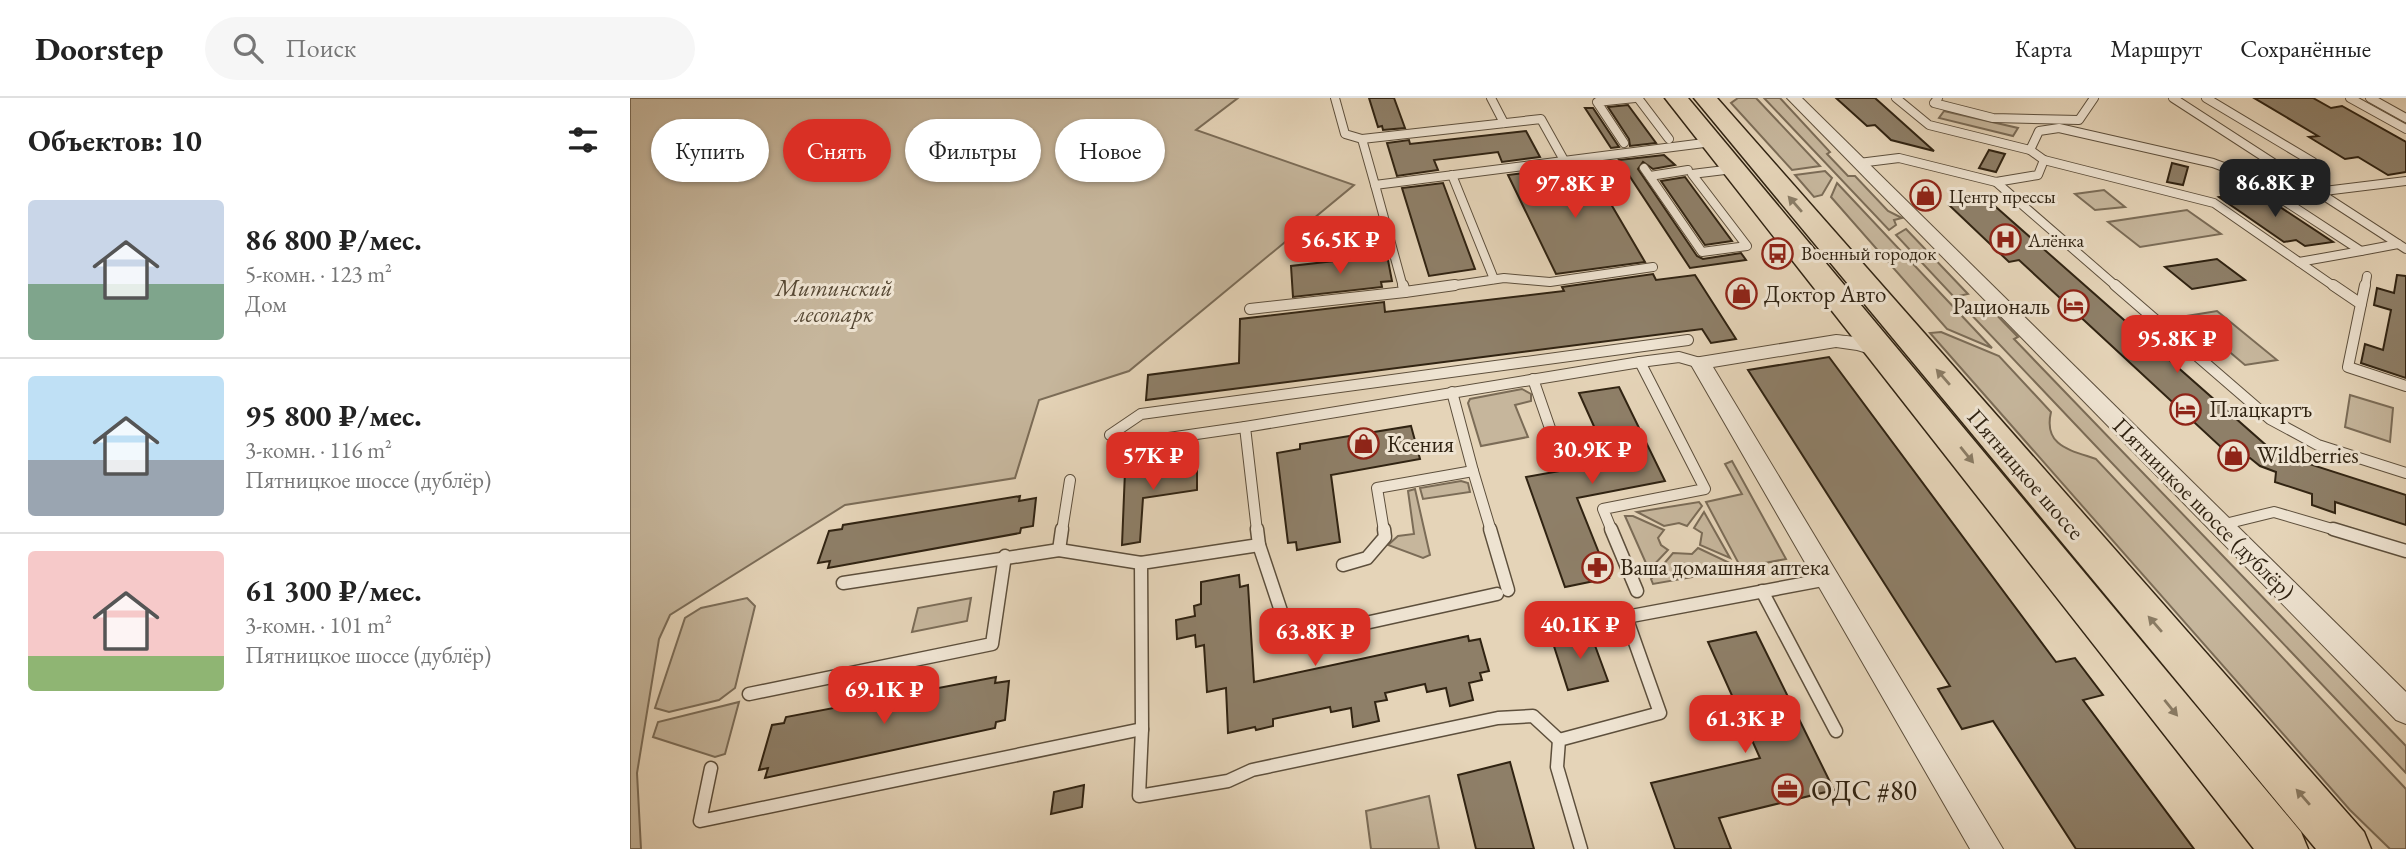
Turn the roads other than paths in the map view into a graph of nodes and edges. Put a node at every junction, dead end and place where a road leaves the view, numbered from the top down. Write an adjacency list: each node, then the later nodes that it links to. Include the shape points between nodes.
1 (1335, 98): 18 (lane, via 1345,134)
2 (1491, 98): 16 (lane)
3 (1636, 98): 14 (lane); 19 (lane)
4 (1676, 98): 22 (main road, Пятницкое шоссе)
5 (1704, 98): 78 (main road, Пятницкое шоссе, one-way to 5)
6 (1794, 98): 27 (street, Пятницкое шоссе (дублёр))
7 (1896, 98): 21 (lane, via 1929,125)
8 (1938, 98): 9 (lane, via 1934,103 1993,118 2062,121 2078,120)
9 (2094, 98)
10 (2173, 98): 35 (lane)
11 (2206, 98): 26 (lane)
12 (2350, 98): 17 (lane)
13 (2370, 98): 15 (lane)
14 (1595, 100): 20 (lane)
15 (2406, 118)
16 (1504, 123): 18 (lane); 25 (lane, via 1541,119)
17 (2406, 129)
18 (1362, 139): 34 (lane)
19 (1669, 139)
20 (1624, 143)
21 (2030, 150): 23 (lane); 38 (lane, via 2039,131 2059,128 2213,163 2245,174)
22 (1722, 156): 25 (lane); 29 (lane); 46 (main road, Пятницкое шоссе)
23 (2043, 160): 33 (lane, via 2038,175); 39 (lane, via 2214,203)
24 (1681, 161): 29 (lane)
25 (1565, 162): 30 (lane)
26 (2313, 162)
27 (1859, 163): 33 (lane, via 1899,158); 58 (street, Пятницкое шоссе (дублёр))
28 (1644, 167): 31 (lane)
29 (1690, 172): 31 (lane); 31 (lane, via 1747,246 1702,252)
30 (1452, 175): 34 (lane); 42 (lane)
31 (1650, 176)
32 (2406, 181): 35 (lane)
33 (1996, 182): 56 (lane, via 2270,419 2318,445)
34 (1375, 185): 43 (lane)
35 (2316, 192): 36 (lane)
36 (2398, 244): 37 (lane); 38 (lane)
37 (2406, 250)
38 (2361, 251): 39 (lane)
39 (2299, 262): 44 (lane)
40 (1653, 267): 42 (lane, via 1550,282)
41 (2367, 276): 44 (lane)
42 (1493, 279): 43 (lane)
43 (1405, 292): 45 (lane)
44 (2361, 304): 51 (lane, via 2347,367)
45 (1250, 309)
46 (1845, 328): 49 (street); 77 (main road, Пятницкое шоссе, one-way to 77, via 1884,352)
47 (1688, 340): 53 (lane, via 1141,414 1110,435 1134,443)
48 (1640, 362): 49 (lane, via 1679,357); 50 (lane); 67 (lane, via 1705,489 1603,509)
49 (1700, 363): 65 (street)
50 (1532, 379): 52 (lane); 54 (lane)
51 (2406, 386)
52 (1452, 392): 53 (lane); 55 (lane)
53 (1245, 427): 59 (lane)
54 (1552, 434)
55 (1473, 471): 59 (lane, via 1503,592 1311,635 1287,629); 64 (lane, via 1377,488 1385,537 1367,558)
56 (2406, 473)
57 (1070, 480): 60 (lane)
58 (2221, 525): 61 (lane, via 2274,512); 70 (street, Пятницкое шоссе (дублёр))
59 (1259, 545): 63 (lane)
60 (1059, 550): 62 (lane); 63 (lane)
61 (2406, 551)
62 (1005, 556): 66 (lane); 69 (lane, via 992,644)
63 (1141, 563): 71 (lane)
64 (1343, 565)
65 (1828, 579): 68 (lane); 76 (street)
66 (843, 583)
67 (1637, 591)
68 (1762, 591): 72 (lane); 73 (lane, via 1626,617 1660,713)
69 (749, 694)
70 (2406, 710)
71 (1142, 729): 73 (lane, via 1139,796 1228,781 1252,771 1498,718 1533,716); 74 (lane, via 699,821)
72 (1836, 731)
73 (1559, 740): 75 (lane, via 1557,767)
74 (711, 768)
75 (1581, 849)
76 (1987, 849)
77 (2284, 849)
78 (2347, 849)

